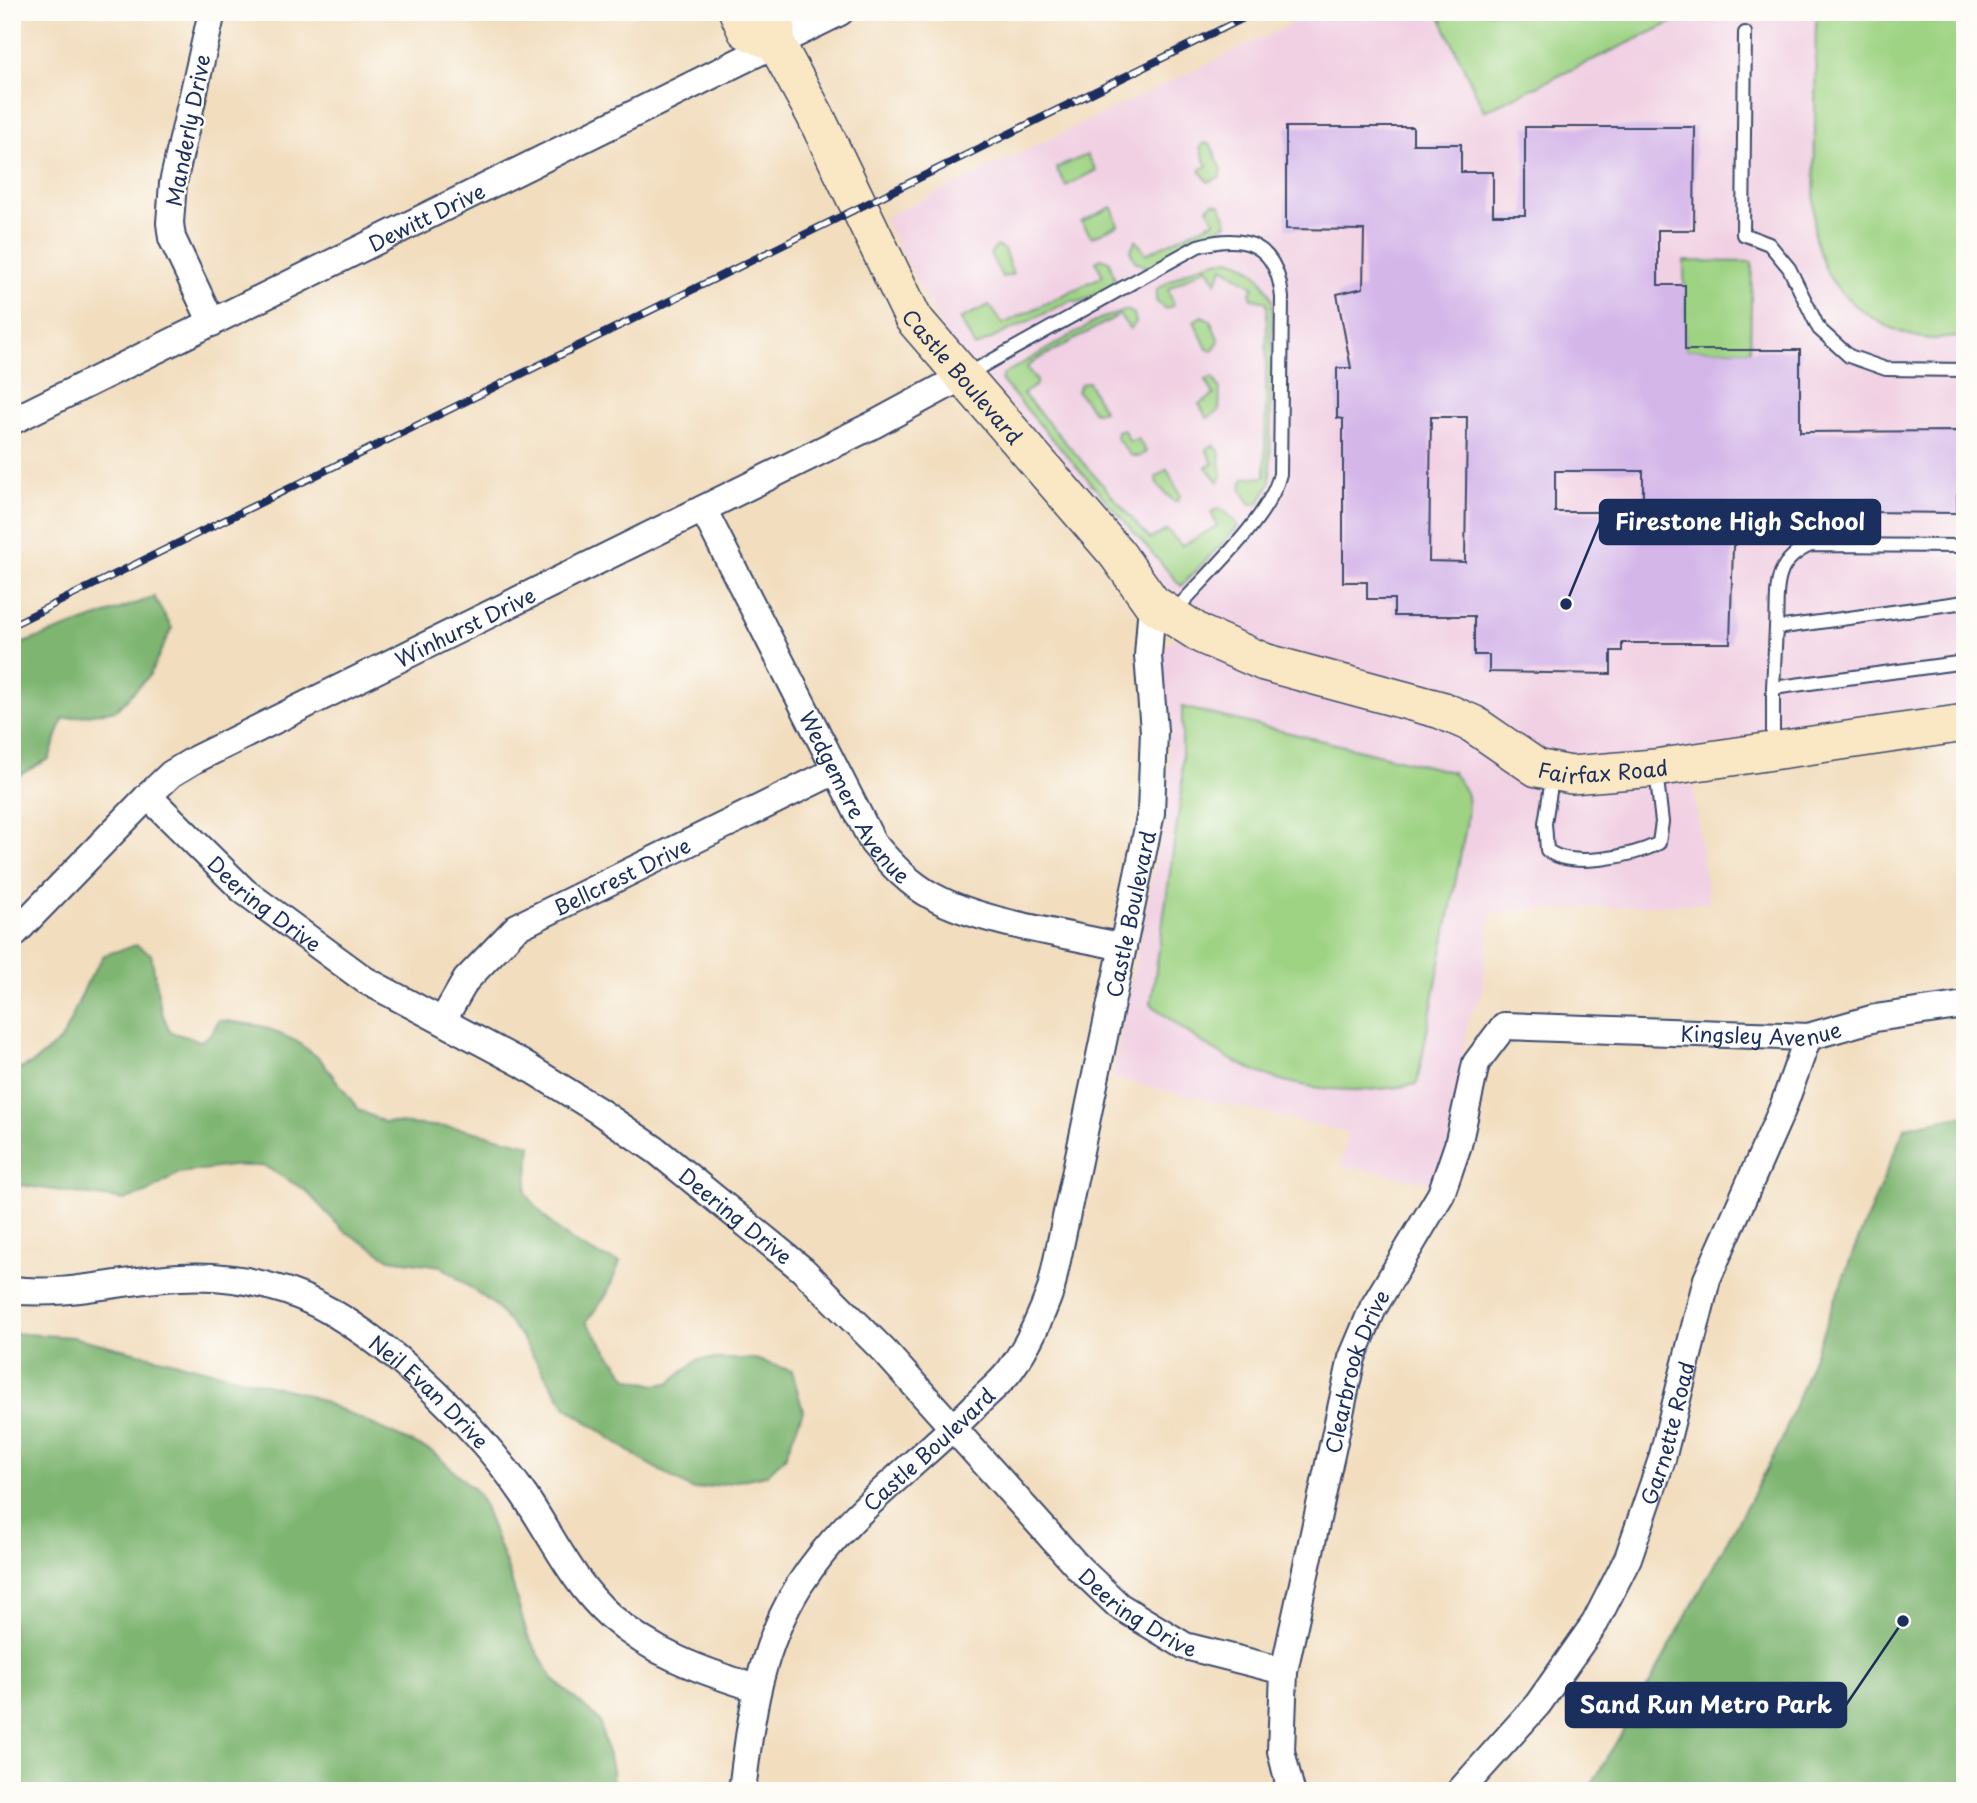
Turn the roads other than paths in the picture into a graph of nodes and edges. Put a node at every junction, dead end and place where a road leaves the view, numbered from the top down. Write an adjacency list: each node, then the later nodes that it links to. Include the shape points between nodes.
1 (212, 12): 6 (street, Manderly Drive, via 173,183 170,223 172,238)
2 (738, 12): 4 (street, via 746,30)
3 (840, 12): 4 (street, Dewitt Drive)
4 (776, 28): 6 (street, Dewitt Drive); 8 (street, Castle Boulevard, via 913,318)
5 (1745, 33): 7 (lane, via 1743,234 1769,244 1789,268 1819,329 1849,356 1886,369)
6 (212, 323): 9 (street, Dewitt Drive)
7 (1965, 370)
8 (962, 377): 10 (street, Winhurst Drive); 13 (street, Castle Boulevard); 13 (lane, via 1198,246 1234,240 1259,249 1270,259 1280,278 1281,456 1276,492 1247,530)
9 (12, 421)
10 (703, 509): 20 (street, Wedgemere Avenue); 22 (street, Winhurst Drive, via 196,759)
11 (1965, 546): 14 (lane, via 1811,545 1793,553 1781,569)
12 (1965, 602): 14 (lane)
13 (1161, 609): 21 (street, Fairfax Road, via 1227,648 1264,662 1441,710); 24 (street, Castle Boulevard, via 1148,656 1154,780)
14 (1776, 628): 16 (lane)
15 (1965, 662): 16 (lane)
16 (1773, 688): 18 (lane)
17 (1965, 723): 18 (street, Fairfax Road)
18 (1773, 750): 19 (street, Fairfax Road)
19 (1655, 768): 21 (street, Fairfax Road, via 1589,775); 21 (lane, via 1662,822 1659,844 1644,852 1573,861 1556,858 1547,850 1545,823)
20 (835, 771): 24 (street, Wedgemere Avenue, via 873,843 897,870 930,895 979,915); 26 (street, Bellcrest Drive, via 517,927 466,980)
21 (1553, 773)
22 (148, 796): 23 (street, Winhurst Drive); 26 (street, Deering Drive, via 244,891 365,980)
23 (12, 936)
24 (1123, 947): 30 (street, Castle Boulevard, via 1051,1289 1031,1338 1010,1370)
25 (1965, 1005): 28 (street, Kingsley Avenue, via 1875,1018)
26 (443, 1020): 30 (street, Deering Drive, via 521,1063 657,1151 803,1270)
27 (1553, 1028): 28 (street, Kingsley Avenue); 31 (street, Clearbrook Drive, via 1503,1026 1476,1063 1458,1145 1441,1194 1365,1325 1336,1423)
28 (1808, 1037): 35 (street, Garnette Road, via 1782,1110 1707,1279 1662,1459 1628,1558 1595,1623 1538,1704)
29 (12, 1290): 32 (street, Neil Evan Drive, via 218,1277 288,1292 327,1310 388,1353 476,1434 510,1475 574,1575 609,1615 658,1652)
30 (954, 1427): 31 (street, Deering Drive, via 1079,1568 1119,1605 1185,1646); 32 (street, Castle Boulevard, via 826,1549 800,1584 779,1625)
31 (1283, 1671): 34 (street, Clearbrook Drive, via 1281,1751)
32 (756, 1688): 33 (street, Castle Boulevard)
33 (742, 1791)
34 (1291, 1791)
35 (1460, 1791)

